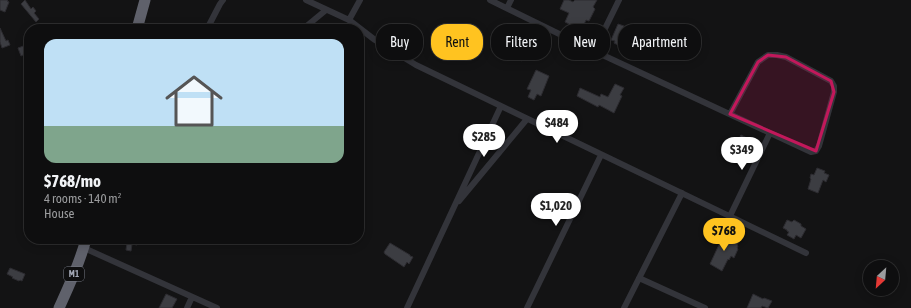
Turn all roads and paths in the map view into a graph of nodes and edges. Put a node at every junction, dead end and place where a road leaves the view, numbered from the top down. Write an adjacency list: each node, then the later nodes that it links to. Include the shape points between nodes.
1 (144, 0): 11 (highway)
2 (223, 0): 12 (street)
3 (306, 0): 9 (street)
4 (360, 0): 10 (street)
5 (490, 0): 8 (street)
6 (511, 0): 8 (street)
7 (619, 0): 15 (street)
8 (507, 8): 17 (street)
9 (326, 10): 10 (street); 13 (street)
10 (349, 20): 14 (street)
11 (138, 24)
12 (210, 24)
13 (309, 24)
14 (354, 24)
15 (607, 24)
16 (364, 32): 19 (street, via 416,65)
17 (559, 34)
18 (610, 58): 20 (street)
19 (501, 106): 21 (street); 25 (street)
20 (730, 114): 22 (street); 22 (street, via 758,62 768,55 786,57 831,81 834,92 816,151 811,152)
21 (527, 119): 23 (street); 25 (street)
22 (770, 133): 26 (street)
23 (601, 155): 24 (street); 35 (street)
24 (682, 193): 26 (street); 29 (street)
25 (454, 208): 34 (street)
26 (730, 216): 28 (street)
27 (85, 244): 30 (street); 31 (highway, M1)
28 (806, 253)
29 (639, 278): 36 (street); 37 (street)
30 (192, 297): 32 (street); 33 (street)
31 (59, 308)
32 (187, 308)
33 (217, 308)
34 (407, 308)
35 (527, 308)
36 (624, 308)
37 (705, 308)

